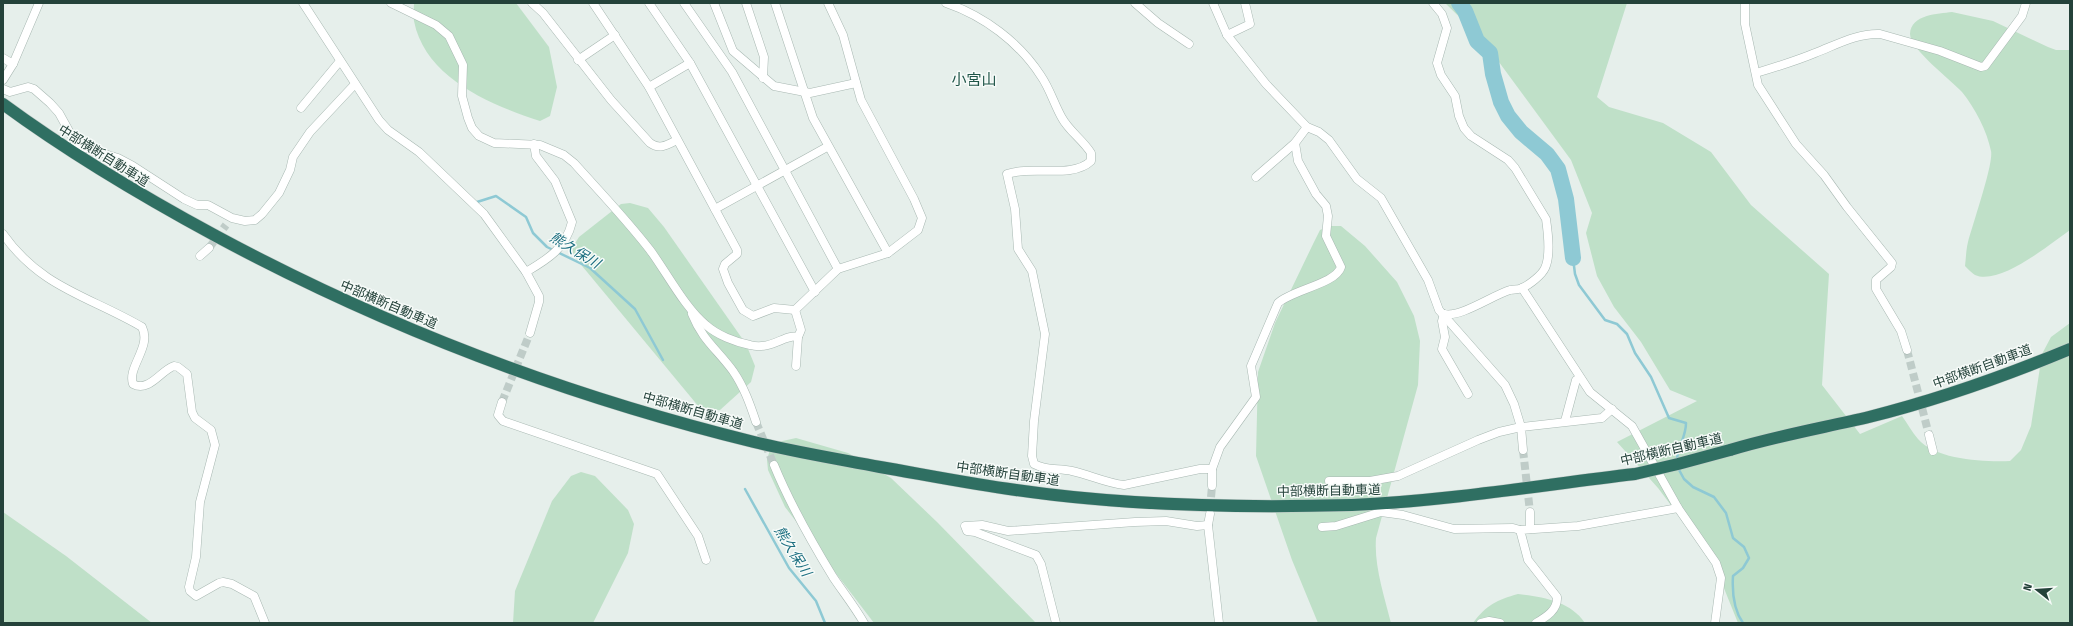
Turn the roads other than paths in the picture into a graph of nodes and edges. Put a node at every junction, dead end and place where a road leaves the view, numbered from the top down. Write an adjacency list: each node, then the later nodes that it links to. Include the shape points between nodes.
1 (39, 3): 26 (street)
2 (303, 3): 24 (street)
3 (391, 3): 40 (street, via 436,25 448,36 463,65 462,96 472,128 479,136 494,142)
4 (532, 3): 23 (street, via 543,13)
5 (593, 3): 19 (street)
6 (649, 3): 25 (street)
7 (684, 3): 42 (street, via 732,72)
8 (714, 3): 28 (street, via 733,51)
9 (746, 3): 28 (street, via 764,57)
10 (775, 3): 34 (street)
11 (828, 3): 30 (street, via 843,35)
12 (946, 3): 73 (street, via 991,25 1028,58 1042,77 1062,118 1088,147 1092,157 1087,164 1077,169 1018,171 1007,174 1015,209 1018,249 1032,271 1045,334 1033,435 1034,464 1124,485 1200,469)
13 (1135, 3): 21 (street, via 1158,23)
14 (1213, 3): 20 (street)
15 (1245, 3): 20 (street, via 1250,24)
16 (1433, 3): 52 (street, via 1442,14 1446,28 1437,64 1455,96 1464,128 1471,136 1508,160 1546,219 1545,270)
17 (1745, 3): 27 (street, via 1745,24)
18 (2026, 3): 27 (street, via 2022,16 1985,66 1871,33)
19 (615, 35): 23 (street); 32 (street)
20 (1227, 35): 37 (street, via 1266,84)
21 (1189, 44)
22 (3, 58): 26 (street)
23 (578, 60): 38 (street, via 650,143 655,147 661,147)
24 (340, 61): 31 (street); 36 (street)
25 (690, 63): 32 (street); 44 (street)
26 (13, 64): 29 (street)
27 (1756, 73): 60 (street, via 1758,84 1796,144 1824,175 1892,262 1891,267 1876,280 1875,285 1900,331)
28 (762, 78): 34 (street, via 774,86)
29 (3, 80)
30 (856, 83): 34 (street, via 826,91); 48 (street, via 861,100 921,215 918,230)
31 (355, 84): 33 (street, via 310,132 293,157 279,193 262,214 255,220 229,222 215,208 197,205 173,193 118,158 82,147 75,142 59,113 34,89 28,87 10,92); 51 (street, via 388,130 419,152 484,214)
32 (649, 87): 38 (street)
33 (3, 89)
34 (804, 92): 41 (street, via 812,118)
35 (3, 104): 59 (highway, 中部横断自動車道, bridge, via 50,139 134,191 324,291 409,328 550,381 675,421 756,442 1018,491 1104,500 1218,505 1352,505 1486,494 1635,474 1769,438 1904,408)
36 (301, 108)
37 (1308, 127): 39 (street); 56 (street, via 1320,132 1357,179 1381,198 1428,280 1439,310)
38 (677, 140): 45 (street)
39 (1295, 143): 43 (street); 73 (street, via 1298,161 1316,194 1326,206 1326,236 1341,267 1336,275 1278,303 1251,366 1256,397 1220,447)
40 (534, 144): 51 (street, via 536,156 555,181 572,222 565,241 558,250); 54 (street, via 564,155 574,163 631,226)
41 (827, 147): 42 (street); 48 (street)
42 (784, 170): 44 (street); 50 (street)
43 (1256, 177)
44 (757, 184): 45 (street); 53 (street)
45 (715, 209): 55 (street, via 737,250 737,254 723,269 742,310 753,316 774,308)
46 (3, 234): 84 (street, via 15,251 40,273 74,295 142,327 146,337 132,375 133,384 149,384 174,366 187,374 192,412 195,418 211,430 215,445 198,508 196,556 190,591 196,596 219,583 232,584 254,596)
47 (209, 248): 49 (street)
48 (888, 253): 50 (street)
49 (200, 256)
50 (838, 268): 53 (street)
51 (526, 272): 57 (street, via 539,302)
52 (1522, 288): 56 (street, via 1511,289 1454,314); 62 (street)
53 (815, 292): 55 (street)
54 (691, 309): 58 (street, via 715,332 750,346 764,347 793,336); 67 (street, via 704,338 733,372 745,393)
55 (795, 310): 58 (street, via 801,330)
56 (1444, 314): 63 (street, via 1442,322 1445,337 1442,349); 68 (street, via 1505,386)
57 (530, 333)
58 (798, 337): 61 (street)
59 (2070, 349)
60 (1907, 350)
61 (796, 366)
62 (1580, 378): 65 (street, via 1590,392); 66 (street, via 1576,380)
63 (1468, 394)
64 (502, 402): 83 (street, via 498,415 503,421 657,474 698,536)
65 (1612, 409): 66 (street, via 1602,418); 76 (street, via 1632,426)
66 (1565, 421): 68 (street)
67 (756, 422)
68 (1521, 427): 70 (street); 74 (street, via 1478,440 1398,476 1370,481)
69 (1929, 435): 71 (street)
70 (1523, 450)
71 (1933, 451)
72 (774, 465): 85 (street, via 807,530)
73 (1212, 469): 75 (street)
74 (1329, 481)
75 (1212, 486)
76 (1678, 508): 81 (street, via 1578,526); 91 (street, via 1719,570 1721,578)
77 (1530, 512): 81 (street)
78 (1210, 514): 79 (street)
79 (1208, 525): 86 (street, via 1197,526 1166,521 1008,531 982,525 965,526 967,531 1036,555 1041,564); 87 (street)
80 (1322, 527): 82 (street, via 1336,526 1381,512 1403,515 1454,529)
81 (1530, 529): 82 (street)
82 (1520, 530): 90 (street, via 1528,560 1557,597 1556,607)
83 (706, 560)
84 (265, 623)
85 (864, 623)
86 (1056, 623)
87 (1219, 623)
88 (1481, 623): 89 (street)
89 (1500, 623)
90 (1536, 623)
91 (1715, 623)

